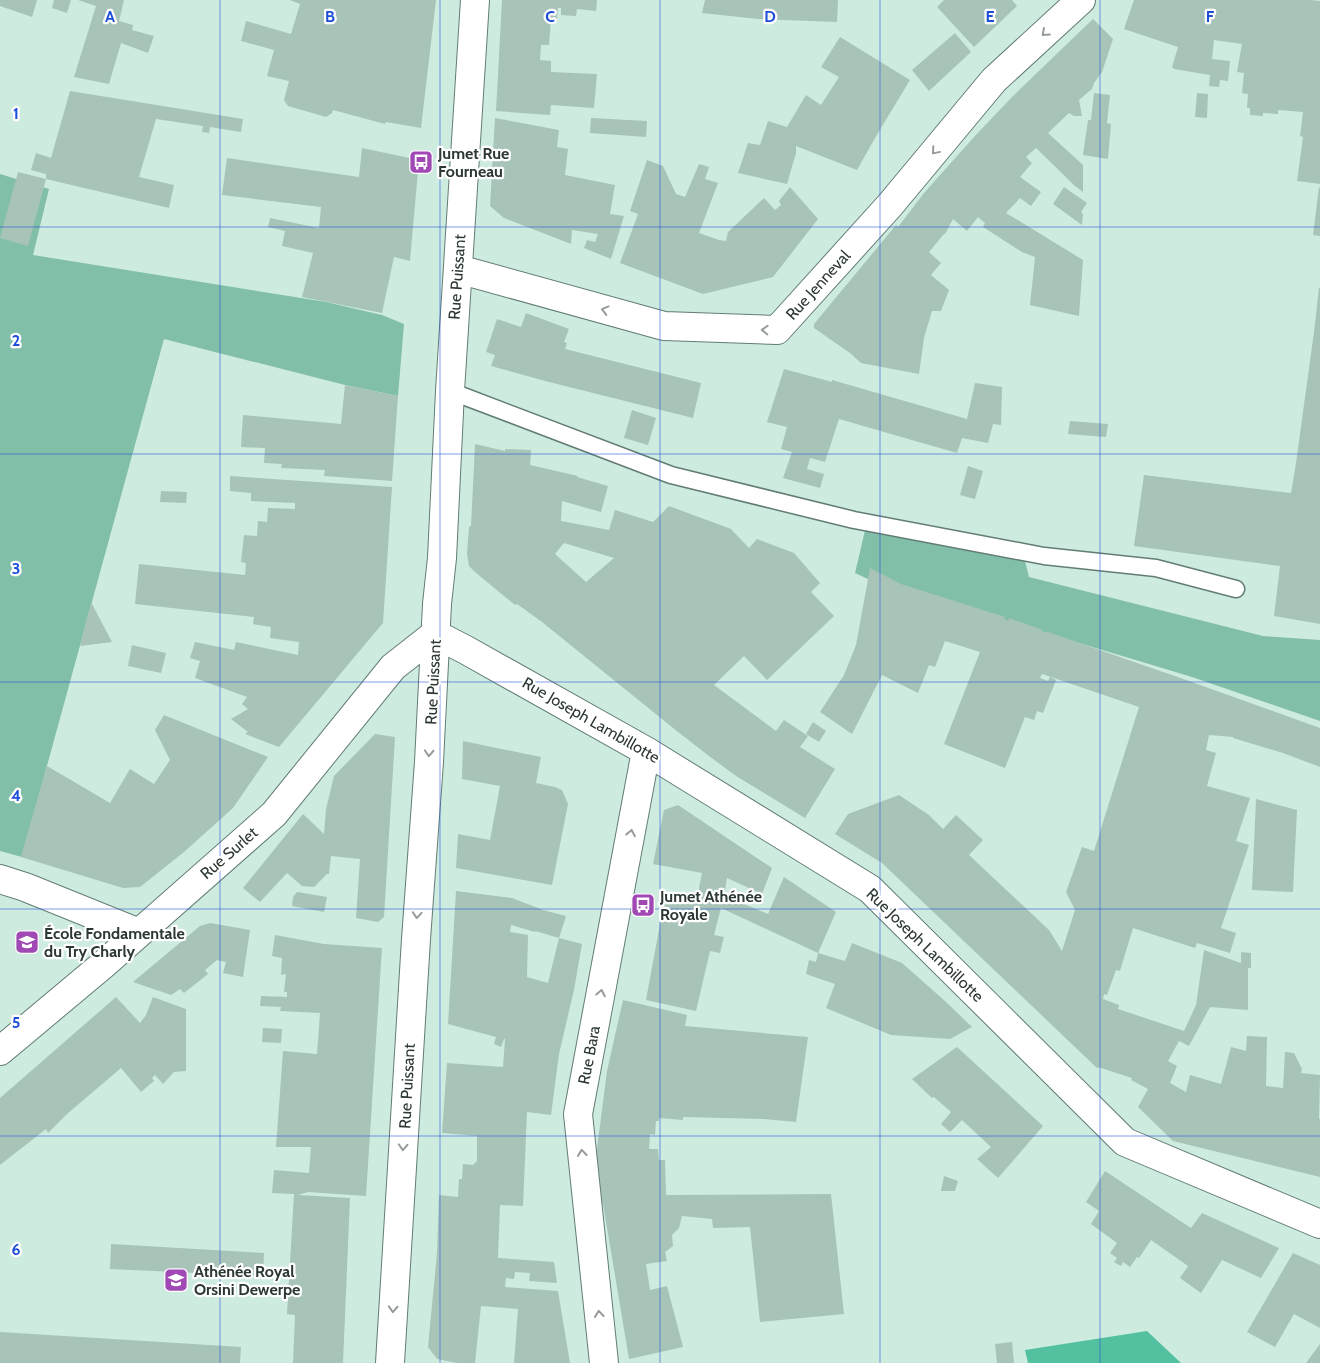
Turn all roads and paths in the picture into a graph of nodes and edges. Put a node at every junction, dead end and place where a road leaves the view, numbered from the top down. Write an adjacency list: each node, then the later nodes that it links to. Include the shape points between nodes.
1 (475, 0): 3 (street, Rue Puissant)
2 (1081, 0): 3 (street, Rue Jenneval, one-way to 3, via 994,80 890,205 777,330 664,326)
3 (458, 269): 4 (street, Rue Puissant)
4 (450, 391): 5 (lane, via 671,475 854,520 1044,556 1156,568); 6 (street, Rue Puissant)
5 (1236, 589)
6 (436, 634): 7 (street, Rue Joseph Lambillotte); 9 (street, Rue Surlet, via 393,668 274,814); 12 (street, Rue Puissant, one-way to 12)
7 (646, 750): 11 (street, Rue Joseph Lambillotte, via 870,889 1125,1142); 13 (street, Rue Bara, one-way to 7, via 578,1114)
8 (0, 879): 9 (street)
9 (139, 933): 10 (street, Rue Surlet)
10 (0, 1051)
11 (1320, 1224)
12 (390, 1363)
13 (604, 1363)

